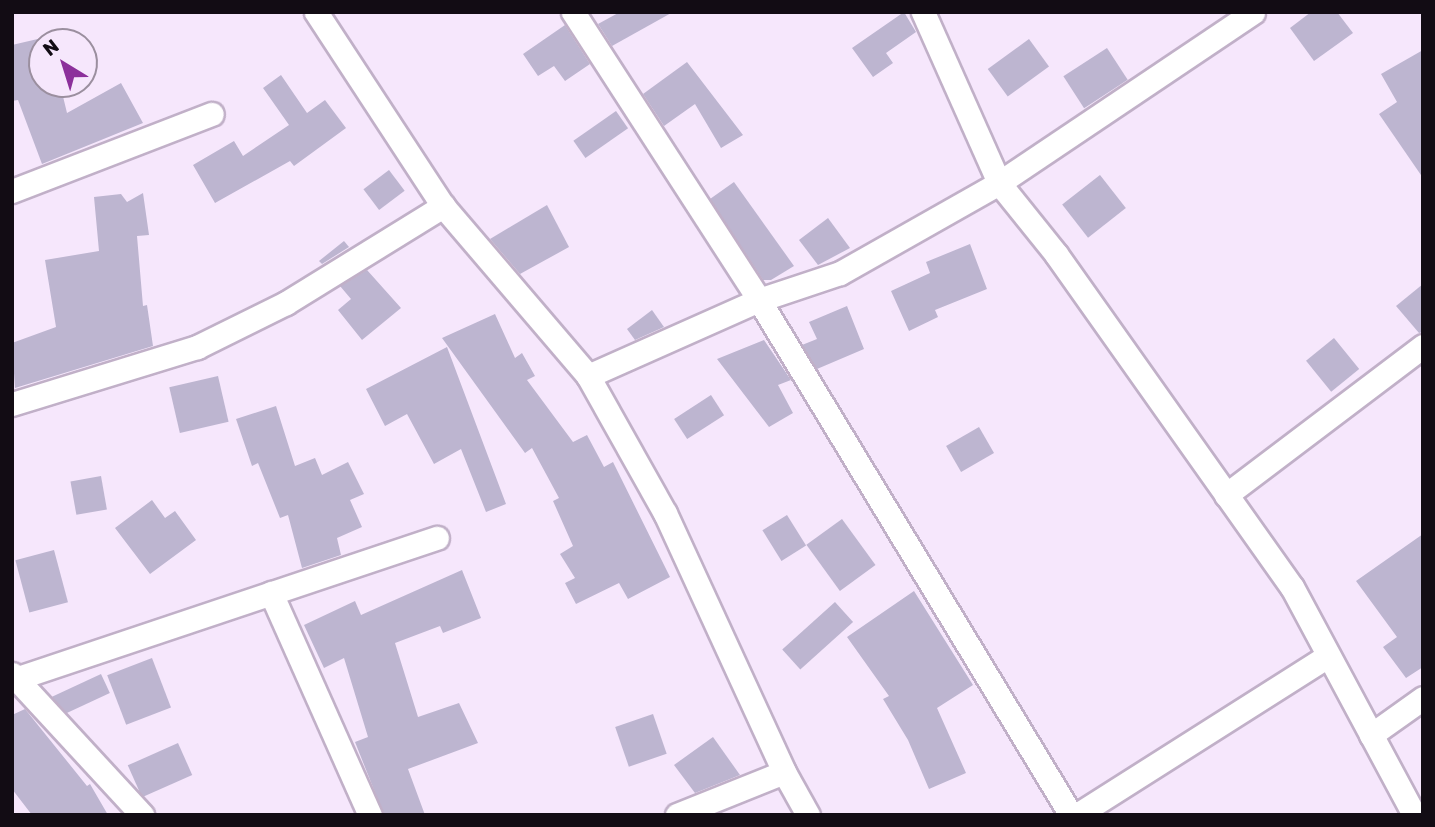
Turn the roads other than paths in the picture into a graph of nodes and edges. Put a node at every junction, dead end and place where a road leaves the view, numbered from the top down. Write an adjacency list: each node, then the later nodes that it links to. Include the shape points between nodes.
1 (316, 12): 8 (street)
2 (573, 12): 9 (street)
3 (923, 12): 6 (street)
4 (1253, 12): 6 (street)
5 (212, 114): 7 (street)
6 (999, 183): 9 (street, via 840,273); 13 (street, via 1056,254)
7 (12, 191)
8 (443, 206): 11 (street); 12 (street, via 286,303 197,347)
9 (759, 300): 11 (street); 25 (street)
10 (1423, 346): 13 (street)
11 (588, 376): 20 (street, via 664,513)
12 (12, 404)
13 (1226, 495): 16 (street, via 1292,587)
14 (437, 538): 15 (street)
15 (271, 593): 17 (street); 22 (street)
16 (1326, 657): 19 (street); 26 (street)
17 (13, 678): 21 (street)
18 (1423, 698): 19 (street)
19 (1371, 735): 27 (street)
20 (784, 772): 23 (street); 24 (street)
21 (142, 815)
22 (370, 815)
23 (677, 815)
24 (808, 815)
25 (1071, 815)
26 (1077, 815)
27 (1414, 815)

